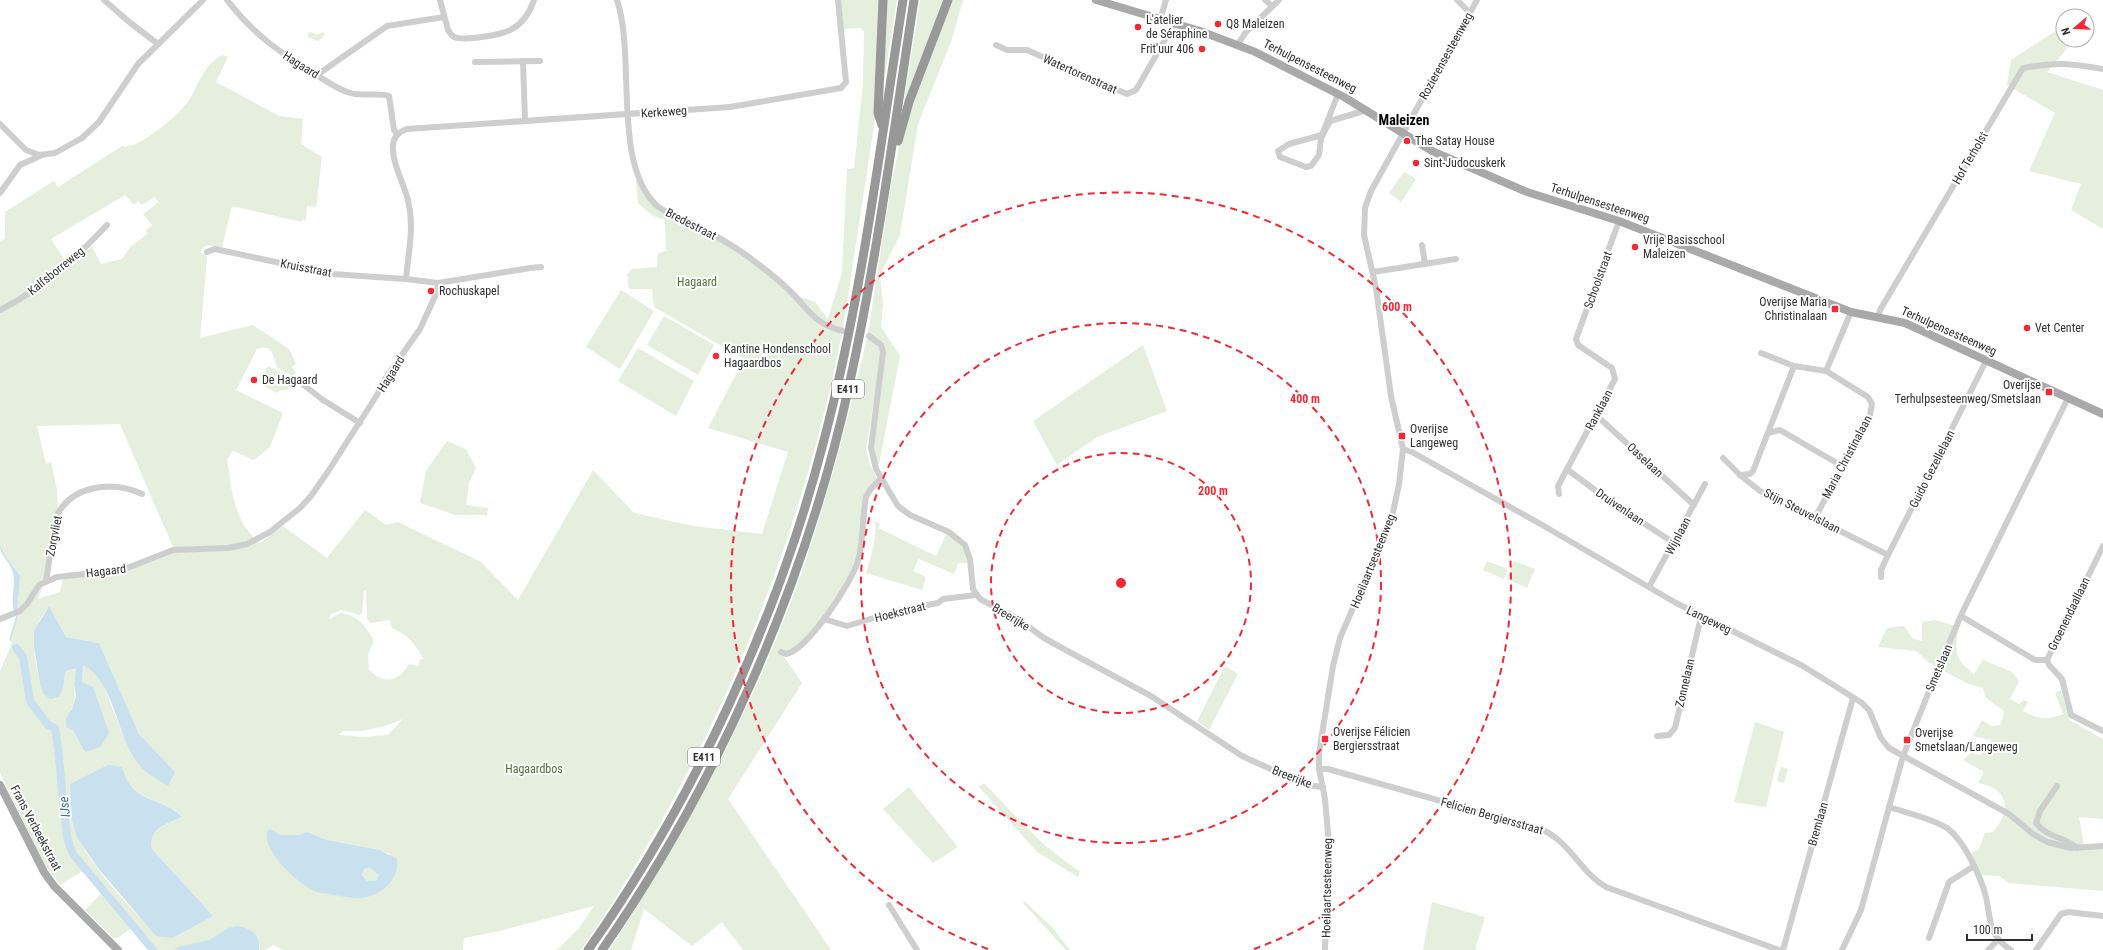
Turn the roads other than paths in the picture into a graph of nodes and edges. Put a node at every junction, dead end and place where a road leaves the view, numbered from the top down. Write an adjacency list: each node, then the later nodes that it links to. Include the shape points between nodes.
1 (104, 0): 23 (street)
2 (202, 0): 23 (street)
3 (227, 0): 30 (street, Hagaard, via 247,25 268,43)
4 (440, 0): 20 (street)
5 (534, 0): 20 (street, via 530,11 519,25 496,35 455,37 448,30)
6 (617, 0): 33 (street, Bredestraat, via 624,38)
7 (838, 0): 33 (street, Kerkeweg, via 846,82 844,86 730,107)
8 (883, 0): 36 (highway, via 878,113)
9 (903, 0): 36 (highway, E411)
10 (914, 0): 40 (highway, E411)
11 (948, 0): 40 (highway, via 909,102 895,155)
12 (1096, 0): 21 (main road, Terhulpensesteenweg)
13 (1166, 0): 21 (street)
14 (1265, 0): 18 (street)
15 (1279, 0): 18 (street)
16 (1457, 0): 19 (street)
17 (1477, 0): 19 (street, Rozierensesteenweg)
18 (1272, 6): 24 (street, via 1246,32)
19 (1470, 13): 37 (street, Rozierensesteenweg)
20 (444, 17): 30 (street, via 387,26)
21 (1160, 20): 22 (main road, Terhulpensesteenweg)
22 (1174, 24): 24 (main road, Terhulpensesteenweg); 25 (street, Watertorenstraat, via 1136,90 1127,94 1027,50 1007,50)
23 (158, 44): 39 (street, via 132,71 93,129 67,147)
24 (1238, 44): 31 (main road, Terhulpensesteenweg)
25 (996, 45)
26 (523, 61): 27 (street); 28 (street); 34 (street)
27 (540, 61)
28 (476, 62)
29 (2103, 70): 54 (street, Hof Terholst, via 2068,63 2023,68)
30 (317, 75): 38 (street, Hagaard, via 352,94 389,96)
31 (1338, 94): 32 (main road, Terhulpensesteenweg); 32 (street, via 1322,135 1284,146 1278,151 1280,157 1306,167 1311,166 1319,155 1321,138 1330,121)
32 (1367, 110): 37 (main road, Terhulpensesteenweg)
33 (629, 114): 34 (street, Kerkeweg); 55 (street, Bredestraat, via 634,165 643,187 657,206 691,222 744,253 785,286 819,322)
34 (525, 121): 38 (street, Kerkeweg, via 407,129)
35 (0, 124): 39 (street, via 28,151)
36 (883, 128): 113 (highway, E411, via 855,300 838,383 824,443 791,550 770,608 704,755 624,898)
37 (1404, 133): 42 (main road, Terhulpensesteenweg, via 1443,156 1527,192); 49 (street, Hoeilaartsesteenweg, via 1371,191 1365,208 1363,226)
38 (396, 134): 50 (street, Hagaard, via 393,154 407,195 411,216)
39 (42, 155): 41 (street, via 20,165)
40 (888, 169): 114 (highway, E411, via 849,388 830,464 799,560 757,667 715,760 663,854)
41 (0, 193)
42 (1619, 221): 53 (main road, Terhulpensesteenweg); 57 (street, Schoolstraat)
43 (107, 225): 52 (street, Kalfsborreweg, via 62,269 38,288)
44 (1422, 245): 47 (street)
45 (207, 252): 50 (street, Kruisstraat, via 215,249 332,274)
46 (1456, 259): 47 (street)
47 (1425, 264): 49 (street)
48 (541, 267): 51 (street)
49 (1372, 272): 70 (street, Hoeilaartsesteenweg)
50 (406, 279): 51 (street)
51 (438, 283): 67 (street, Hagaard, via 437,292 420,329 385,379)
52 (0, 310)
53 (1851, 312): 54 (main road, Terhulpensesteenweg); 61 (street)
54 (1878, 317): 59 (main road, Terhulpensesteenweg, via 1905,323)
55 (843, 331)
56 (868, 336): 76 (street, via 881,345 883,352 870,448 871,457)
57 (1576, 339): 65 (street, Ranklaan, via 1578,345 1612,368 1616,375)
58 (1761, 352): 60 (street)
59 (1986, 361): 63 (main road, Terhulpensesteenweg); 85 (street, Guido Gezellelaan)
60 (1794, 366): 61 (street); 66 (street)
61 (1822, 370): 72 (street, Maria Christinalaan, via 1868,397 1872,404 1870,415)
62 (296, 379): 67 (street, via 323,400)
63 (2068, 398): 64 (main road, Terhulpensesteenweg); 90 (street, Smetslaan)
64 (2103, 414)
65 (1596, 415): 73 (street, Ranklaan); 81 (street, Oaselaan)
66 (1774, 419): 68 (street); 69 (street)
67 (360, 423): 87 (street, Hagaard, via 311,496 300,508 270,532 247,544 228,548 173,550 122,570 66,575)
68 (1780, 430): 69 (street); 72 (street)
69 (1768, 433): 74 (street)
70 (1403, 449): 88 (street, Langeweg); 100 (street, Hoeilaartsesteenweg, via 1400,484 1392,517 1340,638 1319,753)
71 (1723, 458): 75 (street, Stijn Steuvelslaan)
72 (1842, 466): 82 (street, Maria Christinalaan)
73 (1568, 470): 80 (street, Ranklaan, via 1558,486); 83 (street, Druivenlaan, via 1611,502)
74 (1753, 471): 75 (street); 78 (street)
75 (1740, 475): 78 (street, Stijn Steuvelslaan)
76 (881, 478): 89 (street, via 904,510 949,532 965,545 970,559 971,583); 93 (street, via 866,497 862,543 855,570)
77 (1705, 484): 81 (street, Wijnlaan)
78 (1754, 486): 82 (street, Stijn Steuvelslaan)
79 (142, 494): 87 (street, Zorgvliet, via 128,488 103,486 70,498 60,508 56,517)
80 (1559, 494)
81 (1694, 505): 83 (street, Wijnlaan)
82 (1815, 518): 85 (street, Stijn Steuvelslaan)
83 (1674, 542): 88 (street, Wijnlaan)
84 (2103, 546): 95 (street, Groenendaallaan)
85 (1888, 555): 86 (street, Guido Gezellelaan, via 1881,570)
86 (1881, 578)
87 (46, 581): 92 (street, Hagaard, via 37,586 20,611)
88 (1649, 587): 91 (street, Langeweg)
89 (976, 594): 93 (street, Hoekstraat, via 943,599 938,603 897,611 847,626); 103 (street, Breerijke, via 980,599 1018,619 1050,641 1151,696 1242,756 1306,785)
90 (1961, 616): 95 (street, via 2035,660); 99 (street, Smetslaan)
91 (1701, 617): 96 (street, Langeweg, via 1801,665); 98 (street, Zonnelaan, via 1675,728 1668,735)
92 (0, 619)
93 (824, 619): 94 (street, via 798,650 789,654)
94 (781, 652)
95 (2047, 660): 97 (street, via 2048,665 2062,679 2071,715)
96 (1853, 698): 99 (street, Langeweg, via 1869,710 1885,744); 118 (street, Bremlaan)
97 (2103, 731)
98 (1657, 736)
99 (1903, 756): 104 (street, Smetslaan); 106 (street, Langeweg, via 2014,817 2033,834 2047,842)
100 (1319, 769): 103 (street, Hoeilaartsesteenweg); 117 (street, Felicien Bergiersstraat, via 1328,769 1543,830 1563,843 1594,879 1606,887)
101 (0, 785): 112 (main road, Frans Verbeekstraat, via 44,872 54,886)
102 (2057, 786): 106 (street, via 2040,811 2036,823 2050,835)
103 (1323, 787): 116 (street, Hoeilaartsesteenweg, via 1328,834)
104 (1889, 806): 107 (street, via 1947,828 1961,843); 119 (street, Smetslaan, via 1861,910)
105 (2103, 846): 106 (street, Langeweg)
106 (2077, 848)
107 (1974, 866): 110 (street, via 1949,882); 111 (street, via 1986,896 1992,928)
108 (889, 904): 115 (street)
109 (2103, 916): 122 (street, via 2068,912 2061,914)
110 (1929, 938)
111 (1998, 940): 120 (street); 121 (street)
112 (118, 950)
113 (588, 950)
114 (602, 950)
115 (917, 950)
116 (1325, 950)
117 (1779, 950)
118 (1783, 950)
119 (1842, 950)
120 (1988, 950)
121 (2011, 950)
122 (2036, 950)

